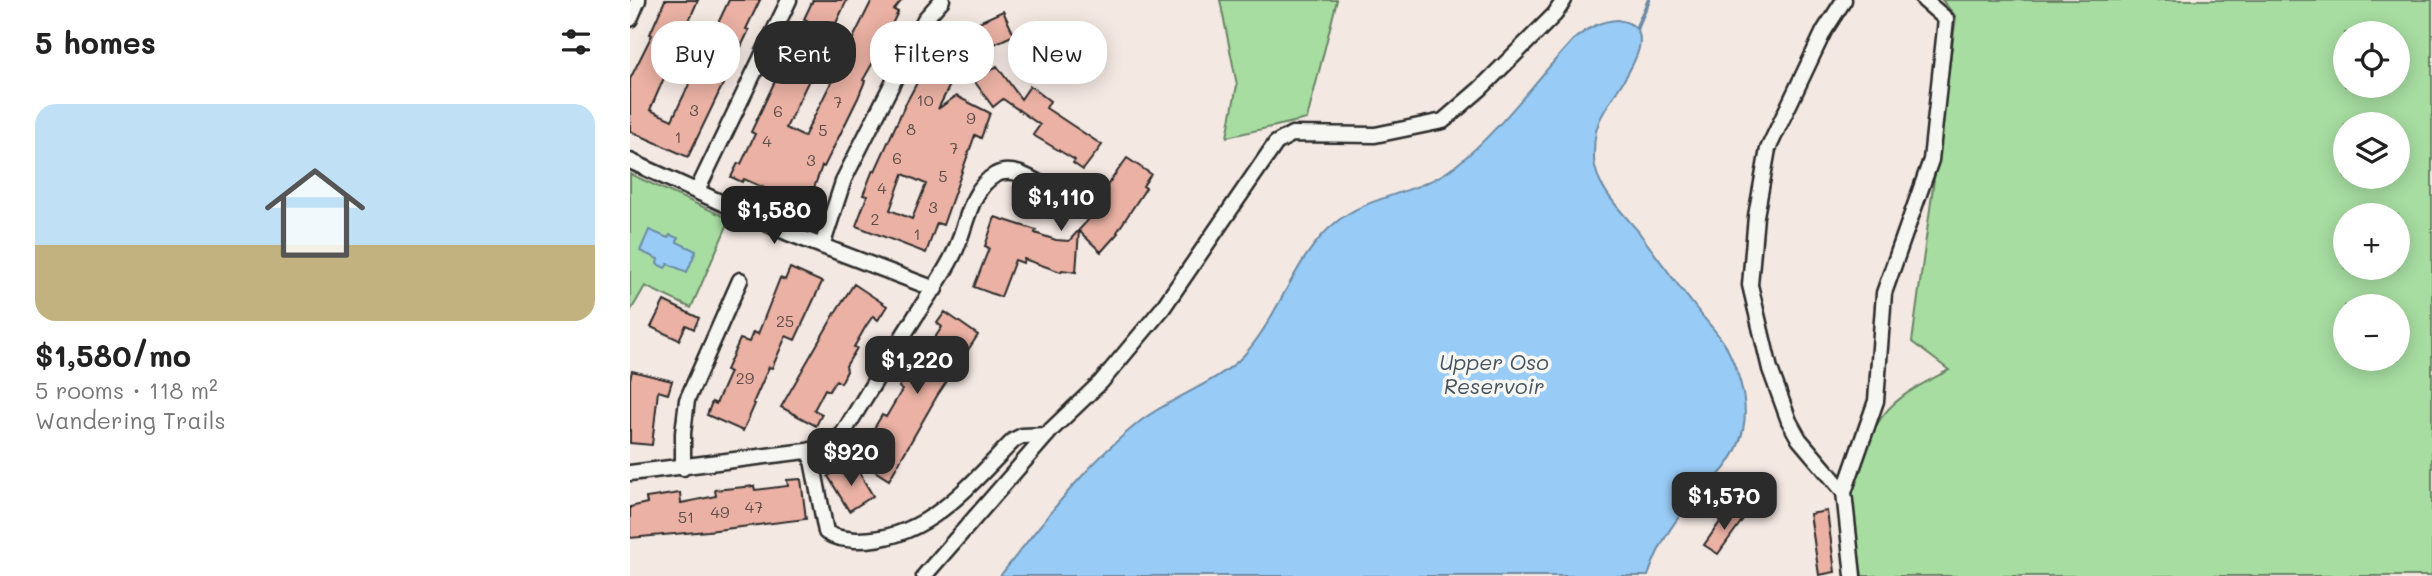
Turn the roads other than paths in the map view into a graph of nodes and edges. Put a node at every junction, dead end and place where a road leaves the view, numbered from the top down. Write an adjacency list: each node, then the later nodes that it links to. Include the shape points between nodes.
1 (638, 0): 7 (street)
2 (789, 0): 9 (street)
3 (942, 0): 11 (street, via 925,19 845,179)
4 (1564, 0): 14 (street, via 1555,14 1443,121 1375,135 1292,134 1276,143 1162,309 1101,382)
5 (1844, 0): 18 (street, via 1824,31 1768,149 1750,285 1770,369 1789,421)
6 (1924, 0): 18 (street, via 1946,19 1931,160 1884,293 1876,401)
7 (630, 19)
8 (630, 161): 9 (street)
9 (697, 191): 11 (street)
10 (1054, 191): 13 (street, via 1012,171 996,174 985,183)
11 (821, 246): 13 (street)
12 (740, 280): 16 (street, via 687,400)
13 (935, 289): 15 (street, via 842,435 822,449)
14 (1047, 435): 15 (street, via 1014,440 927,521 904,533 866,540 842,539 826,532); 19 (street)
15 (810, 450): 16 (street)
16 (683, 468): 17 (street)
17 (630, 473)
18 (1844, 492): 20 (street)
19 (924, 576)
20 (1853, 576)

